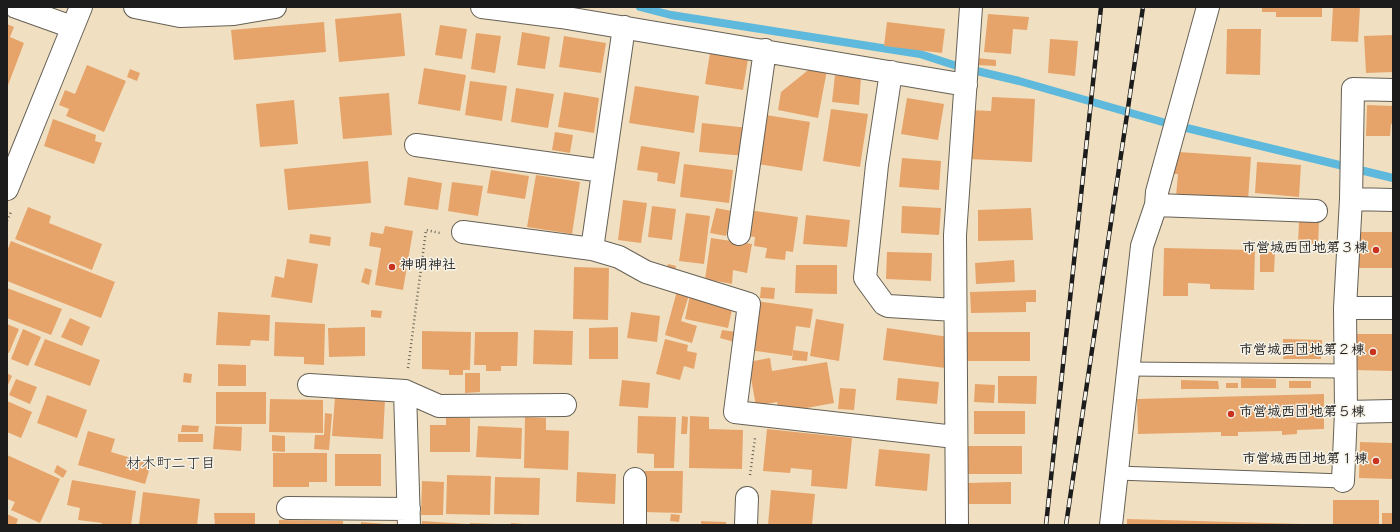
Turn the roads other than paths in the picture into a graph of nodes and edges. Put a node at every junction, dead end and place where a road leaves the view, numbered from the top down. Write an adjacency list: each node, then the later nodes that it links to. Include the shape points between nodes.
1 (16, 7): 9 (street)
2 (81, 7): 9 (street)
3 (135, 7): 4 (street, via 180,16 234,14)
4 (275, 7)
5 (482, 7): 8 (street)
6 (972, 7): 12 (street)
7 (1208, 7): 20 (street, via 1157,192)
8 (561, 12): 10 (street)
9 (72, 27): 17 (street)
10 (624, 27): 11 (street); 16 (street)
11 (765, 50): 13 (street); 23 (street)
12 (967, 70): 13 (street); 27 (street, via 955,235)
13 (891, 72): 27 (street, via 877,165 865,278 888,306)
14 (1393, 90): 18 (street, via 1353,89)
15 (416, 145): 16 (street)
16 (603, 171): 24 (street)
17 (7, 189)
18 (1351, 199): 19 (street); 25 (street)
19 (1393, 200)
20 (1156, 205): 21 (street); 28 (street, via 1142,246)
21 (1316, 211)
22 (463, 232): 24 (street)
23 (739, 234)
24 (592, 249): 35 (street, via 619,257 646,272 749,304 735,412)
25 (1345, 308): 26 (street); 29 (street)
26 (1393, 308)
27 (955, 310): 35 (street)
28 (1129, 369): 29 (lane); 36 (street)
29 (1345, 371): 34 (street)
30 (309, 385): 31 (street)
31 (405, 390): 32 (street, via 439,406); 41 (street)
32 (565, 405)
33 (1393, 411): 34 (street)
34 (1346, 412): 38 (street)
35 (955, 437): 44 (street)
36 (1118, 473): 38 (lane); 45 (street)
37 (635, 479): 42 (street)
38 (1343, 481)
39 (747, 498): 43 (street)
40 (288, 508): 41 (street)
41 (409, 517)
42 (635, 525)
43 (746, 525)
44 (957, 525)
45 (1111, 525)

